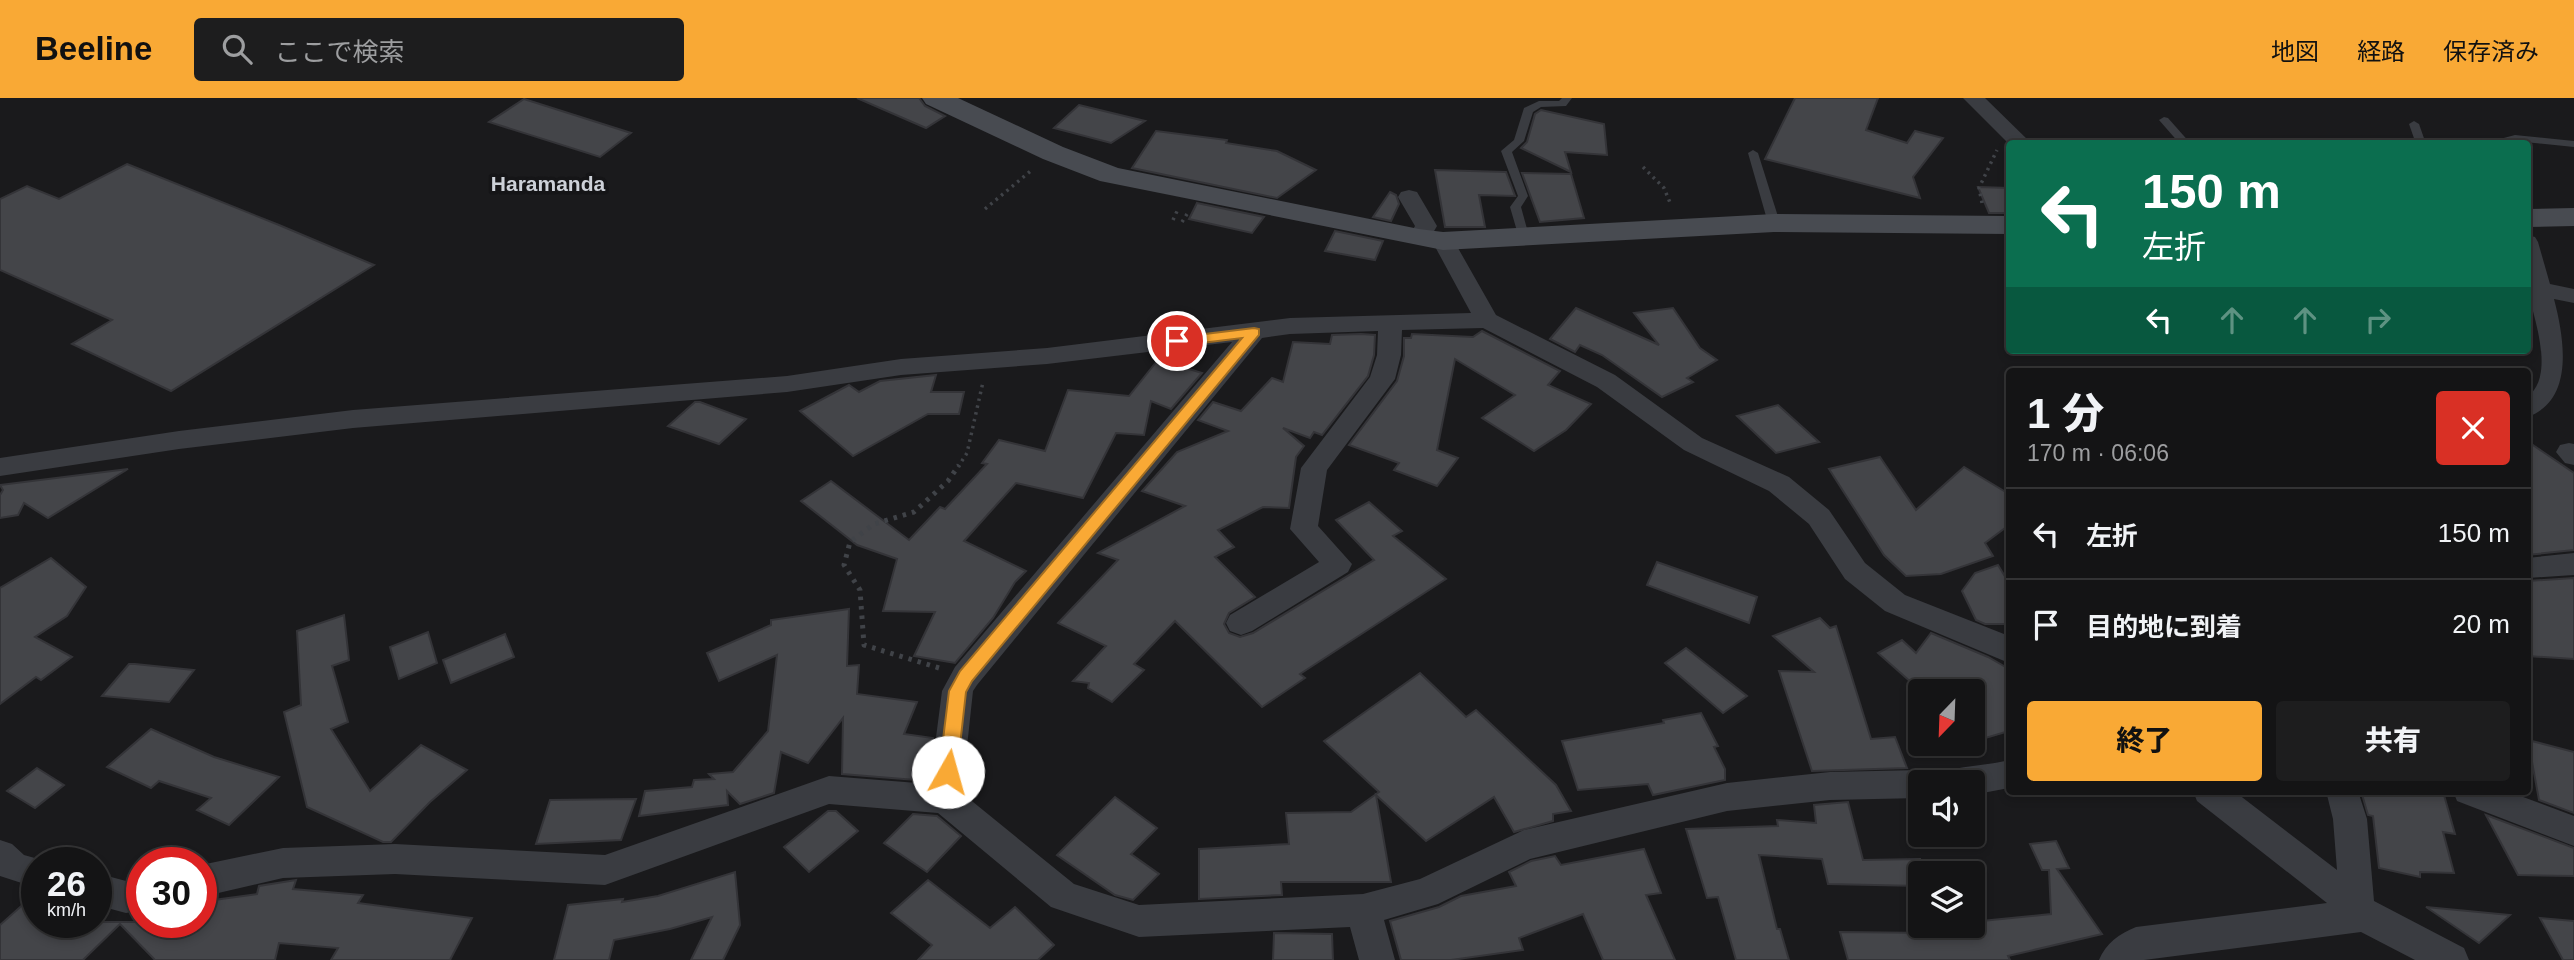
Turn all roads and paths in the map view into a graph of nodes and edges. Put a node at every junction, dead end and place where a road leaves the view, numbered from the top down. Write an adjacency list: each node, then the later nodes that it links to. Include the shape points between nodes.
1 (936, 98): 12 (street)
2 (1567, 98): 22 (lane, via 1562,104 1539,104 1528,110 1519,141 1506,150 1523,197 1515,207)
3 (1973, 98): 6 (street)
4 (2164, 120): 7 (lane)
5 (2414, 124): 8 (lane)
6 (2018, 140)
7 (2182, 140)
8 (2420, 140)
9 (2508, 140): 10 (lane)
10 (2574, 144)
11 (1997, 150): 20 (path, via 1979,188)
12 (1053, 153): 16 (path); 23 (street, via 1110,175)
13 (1753, 153): 19 (lane)
14 (1643, 167): 21 (path, via 1664,188)
15 (1409, 197): 23 (street)
16 (985, 209)
17 (2574, 217): 18 (street)
18 (2531, 218)
19 (1774, 223): 20 (street); 21 (street)
20 (1996, 225)
21 (1674, 227): 22 (street)
22 (1523, 236): 23 (street)
23 (1439, 248): 27 (street)
24 (2531, 258): 25 (street)
25 (2539, 289): 26 (street); 31 (street, via 2555,366 2551,386 2542,400)
26 (2574, 296)
27 (1483, 314): 28 (street); 36 (street, via 1606,380 1693,444 1779,484 1819,517 1856,571 1895,603)
28 (1390, 323): 29 (street, via 1290,326); 35 (street, via 1390,355 1382,379 1314,468 1304,529 1338,564)
29 (1254, 332): 30 (street); 37 (street)
30 (988, 360): 32 (street, via 695,393 353,419); 37 (path, via 967,453 914,512 874,524 850,542 844,565 860,590 864,645)
31 (2531, 406)
32 (0, 467)
33 (2574, 564): 34 (street)
34 (2531, 568)
35 (1241, 623)
36 (2006, 649)
37 (966, 676): 44 (street, via 957,691)
38 (2006, 775): 39 (street)
39 (1985, 780)
40 (1908, 784): 49 (street, via 1830,786 1727,797 1524,845 1426,892)
41 (2214, 795): 50 (street)
42 (2343, 795): 50 (street)
43 (2480, 795): 45 (street)
44 (944, 799): 48 (street, via 830,790 605,870 395,859 283,863); 49 (street, via 1063,896 1139,921)
45 (2574, 831)
46 (0, 855): 47 (street)
47 (21, 869)
48 (217, 877)
49 (1363, 910): 51 (street)
50 (2360, 911): 52 (street, via 2136,944); 53 (street)
51 (1377, 960)
52 (2117, 960)
53 (2451, 960)

